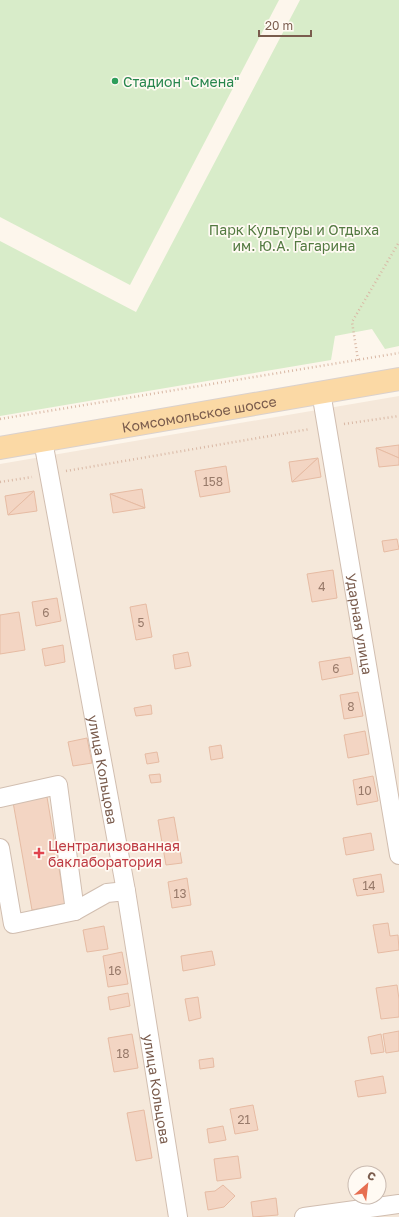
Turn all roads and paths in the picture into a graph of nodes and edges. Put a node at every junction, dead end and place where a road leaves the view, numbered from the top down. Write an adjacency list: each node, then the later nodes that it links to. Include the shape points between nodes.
1 (399, 242): 3 (path, via 352,322)
2 (399, 353): 3 (path)
3 (358, 360): 7 (path)
4 (399, 379): 5 (main road, Комсомольское шоссе)
5 (321, 392): 8 (street, Ударная улица); 9 (main road, Комсомольское шоссе)
6 (399, 416): 8 (path)
7 (0, 419)
8 (326, 426): 11 (path); 15 (street, Ударная улица)
9 (43, 441): 10 (main road, Комсомольское шоссе); 11 (street, улица Кольцова)
10 (0, 448)
11 (49, 473): 12 (path); 16 (street, улица Кольцова)
12 (0, 482)
13 (0, 798): 17 (street, via 58,785)
14 (0, 848): 17 (street, via 13,924)
15 (399, 855)
16 (126, 891): 17 (street, via 107,894); 19 (street, улица Кольцова)
17 (75, 911)
18 (399, 1204): 20 (street)
19 (178, 1217)
20 (304, 1217)

